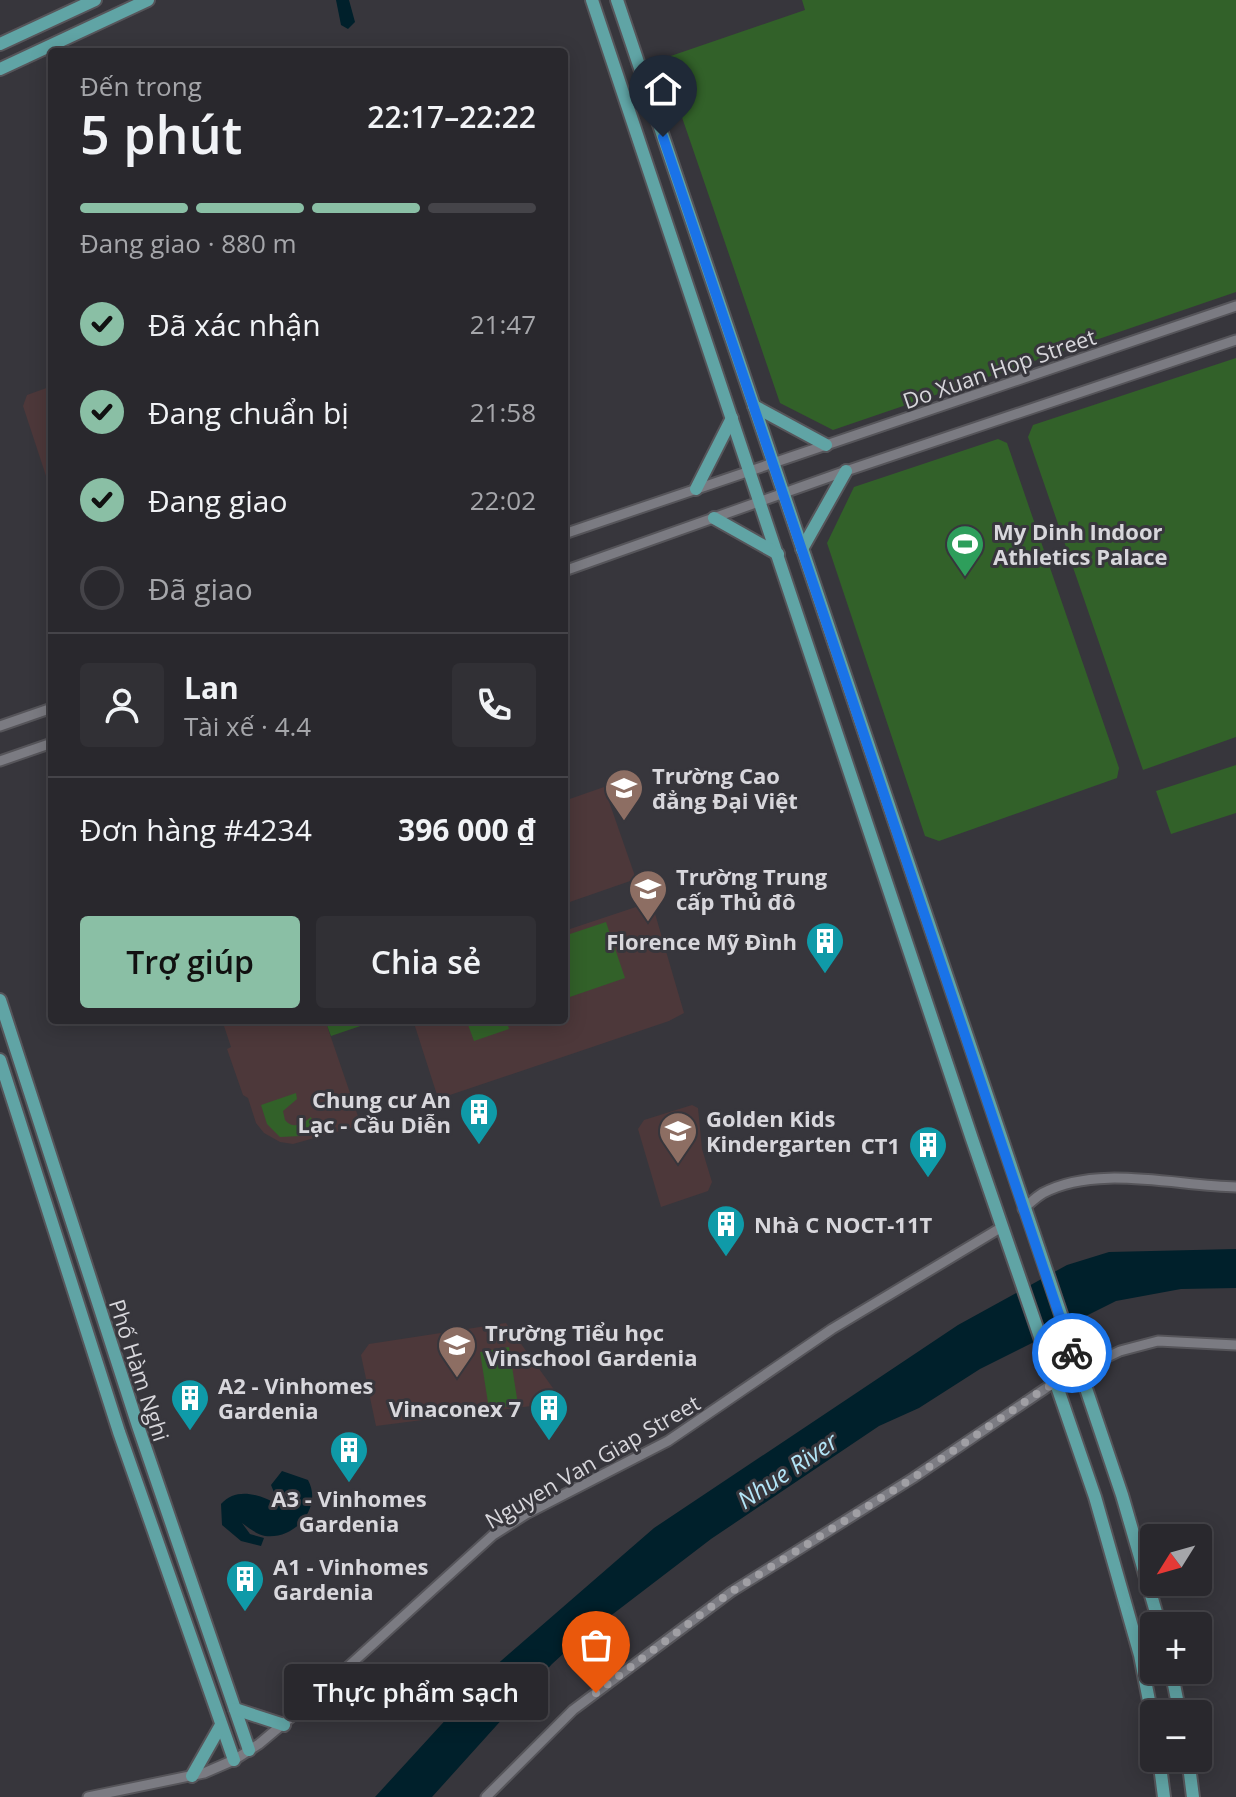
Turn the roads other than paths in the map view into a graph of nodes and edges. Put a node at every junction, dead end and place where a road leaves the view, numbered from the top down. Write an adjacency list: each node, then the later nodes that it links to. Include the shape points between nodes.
1 (95, 0): 5 (main road)
2 (148, 0): 6 (main road)
3 (592, 0): 10 (main road)
4 (617, 0): 9 (main road)
5 (0, 44)
6 (0, 69)
7 (1236, 306): 11 (street, Do Xuan Hop Street)
8 (1236, 340): 14 (street)
9 (754, 406): 11 (main road); 12 (main road)
10 (732, 418): 13 (main road); 15 (main road)
11 (826, 445): 12 (street, Do Xuan Hop Street)
12 (773, 463): 13 (street, Do Xuan Hop Street); 16 (main road)
13 (750, 471): 15 (street, Do Xuan Hop Street); 17 (main road)
14 (846, 471): 16 (street); 20 (main road)
15 (696, 489): 19 (street, Do Xuan Hop Street)
16 (783, 494): 17 (street); 20 (main road)
17 (760, 502): 18 (street); 21 (main road)
18 (714, 518): 21 (main road); 22 (street)
19 (568, 533)
20 (802, 549): 27 (main road)
21 (778, 554): 28 (main road)
22 (568, 570)
23 (48, 709): 24 (street)
24 (0, 726)
25 (48, 744): 26 (street)
26 (0, 761)
27 (908, 867): 28 (main road); 32 (main road)
28 (884, 875): 33 (main road)
29 (0, 1000): 39 (main road, Phố Hàm Nghi)
30 (0, 1060): 40 (main road, Phố Hàm Nghi, via 115,1419)
31 (1236, 1187): 32 (street, via 1113,1178 1058,1187)
32 (1023, 1209): 35 (main road)
33 (1002, 1227): 36 (main road); 41 (street, Nguyen Van Giap Street, via 832,1329 702,1420 493,1535)
34 (1236, 1345): 35 (street, via 1158,1341)
35 (1078, 1370): 36 (street); 37 (main road)
36 (1055, 1382): 38 (main road, via 1119,1577); 48 (street, via 731,1592 573,1710)
37 (1156, 1612)
38 (1149, 1700)
39 (235, 1709): 41 (main road); 42 (main road, Phố Hàm Nghi)
40 (221, 1725): 43 (main road, Phố Hàm Nghi); 46 (main road)
41 (284, 1725): 42 (street, Nguyen Van Giap Street)
42 (249, 1750): 43 (street, Nguyen Van Giap Street)
43 (234, 1760): 46 (street, Nguyen Van Giap Street)
44 (1161, 1772): 49 (main road)
45 (1190, 1772): 50 (main road)
46 (192, 1776): 47 (street, Nguyen Van Giap Street)
47 (88, 1797)
48 (486, 1797)
49 (1164, 1797)
50 (1193, 1797)

